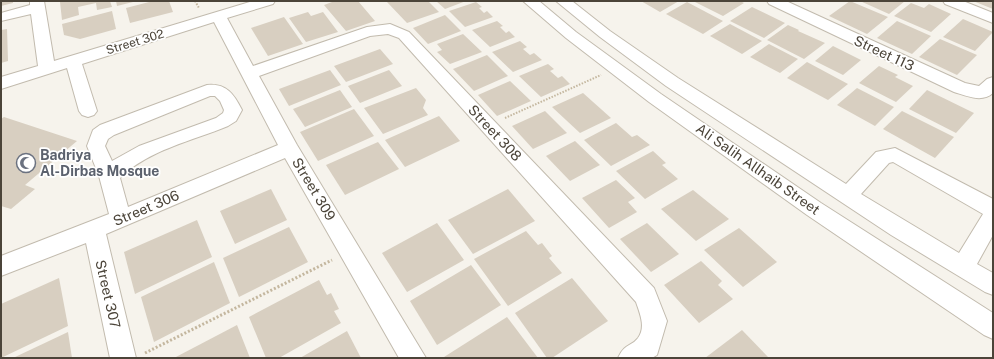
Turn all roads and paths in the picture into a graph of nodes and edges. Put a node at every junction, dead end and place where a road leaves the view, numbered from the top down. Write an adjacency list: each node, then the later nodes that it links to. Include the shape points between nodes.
1 (268, 1): 8 (street, Street 302)
2 (530, 1): 12 (street, Ali Salih Allhaib Street)
3 (563, 1): 14 (street, Ali Salih Allhaib Street)
4 (774, 1): 16 (street, Street 113, via 960,88 982,93)
5 (950, 1): 9 (street)
6 (37, 4): 7 (street); 11 (street)
7 (1, 17)
8 (219, 17): 10 (street, Street 302); 13 (street, Street 309)
9 (993, 18)
10 (74, 61): 11 (street, Street 302); 18 (street)
11 (47, 69): 15 (street, Street 302)
12 (615, 69): 17 (street, Ali Salih Allhaib Street); 19 (path)
13 (250, 73): 19 (street, Street 308, via 367,32 390,29 404,35); 20 (street, Street 309)
14 (672, 82): 17 (street, via 674,87 668,95); 22 (street, Ali Salih Allhaib Street)
15 (1, 83)
16 (993, 83)
17 (655, 98): 31 (street, Ali Salih Allhaib Street)
18 (88, 110)
19 (488, 126): 34 (street, Street 308, via 646,296 655,321 648,346)
20 (290, 148): 25 (street, Street 306); 27 (street, Street 309)
21 (109, 176): 21 (street, via 132,157 230,117 233,110 225,93 207,91 100,135 96,146); 25 (street)
22 (848, 195): 23 (street, via 883,157 888,155 902,158); 29 (street, Ali Salih Allhaib Street)
23 (993, 209)
24 (993, 216): 29 (street)
25 (120, 218): 26 (street, Street 306)
26 (94, 230): 28 (street, Street 306); 32 (street, Street 307)
27 (350, 251): 32 (path); 33 (street, Street 309)
28 (1, 266)
29 (963, 267): 30 (street, Ali Salih Allhaib Street)
30 (993, 285)
31 (993, 327)
32 (132, 356)
33 (413, 358)
34 (631, 358)

